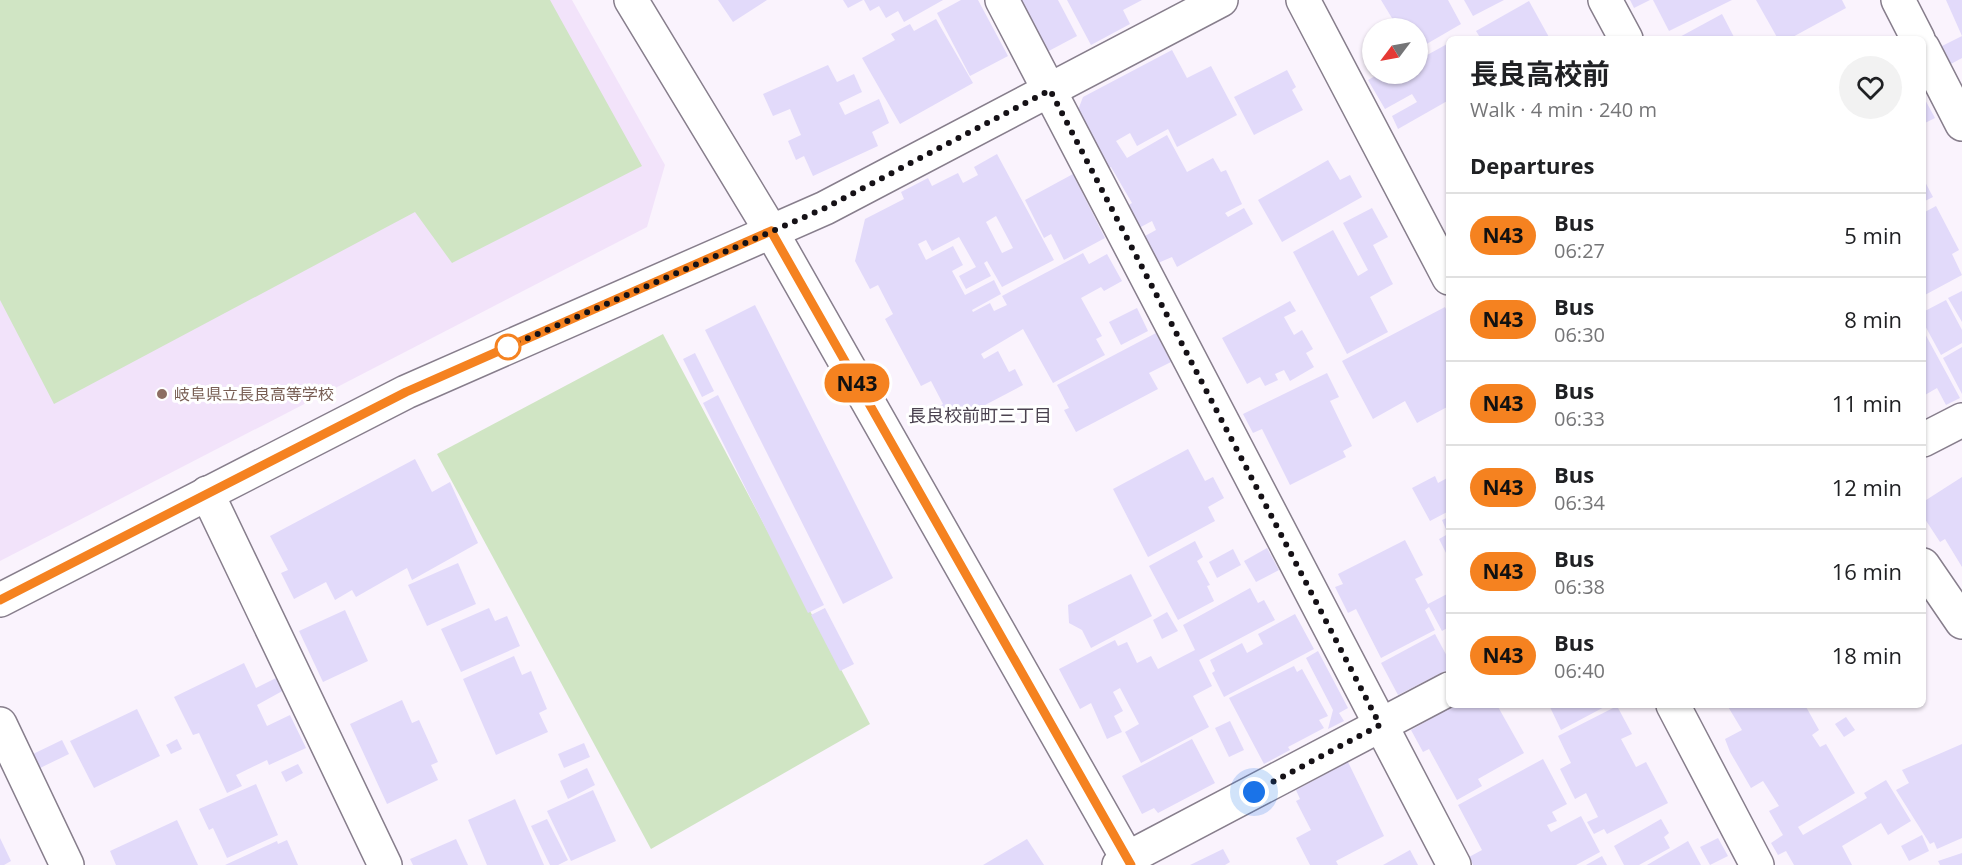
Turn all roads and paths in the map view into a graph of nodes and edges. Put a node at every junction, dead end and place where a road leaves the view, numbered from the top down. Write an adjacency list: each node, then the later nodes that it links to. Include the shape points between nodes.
1 (632, 0): 12 (street)
2 (1002, 0): 10 (street)
3 (1221, 0): 10 (street)
4 (1303, 0): 13 (street)
5 (1605, 0): 7 (street)
6 (1898, 0): 8 (street)
7 (1624, 36)
8 (1916, 36)
9 (1926, 54): 11 (street)
10 (1050, 90): 12 (street, via 825,208); 23 (street)
11 (1962, 124)
12 (771, 231): 16 (street, via 406,392); 24 (street)
13 (1446, 272)
14 (1962, 420): 15 (street)
15 (1926, 438)
16 (207, 493): 18 (street); 26 (street)
17 (1926, 569): 19 (street)
18 (0, 600)
19 (1962, 622)
20 (1446, 691): 23 (street)
21 (1675, 708): 28 (street)
22 (0, 724): 25 (street)
23 (1380, 725): 24 (street); 27 (street)
24 (1126, 863)
25 (68, 865)
26 (385, 865)
27 (1454, 865)
28 (1757, 865)

